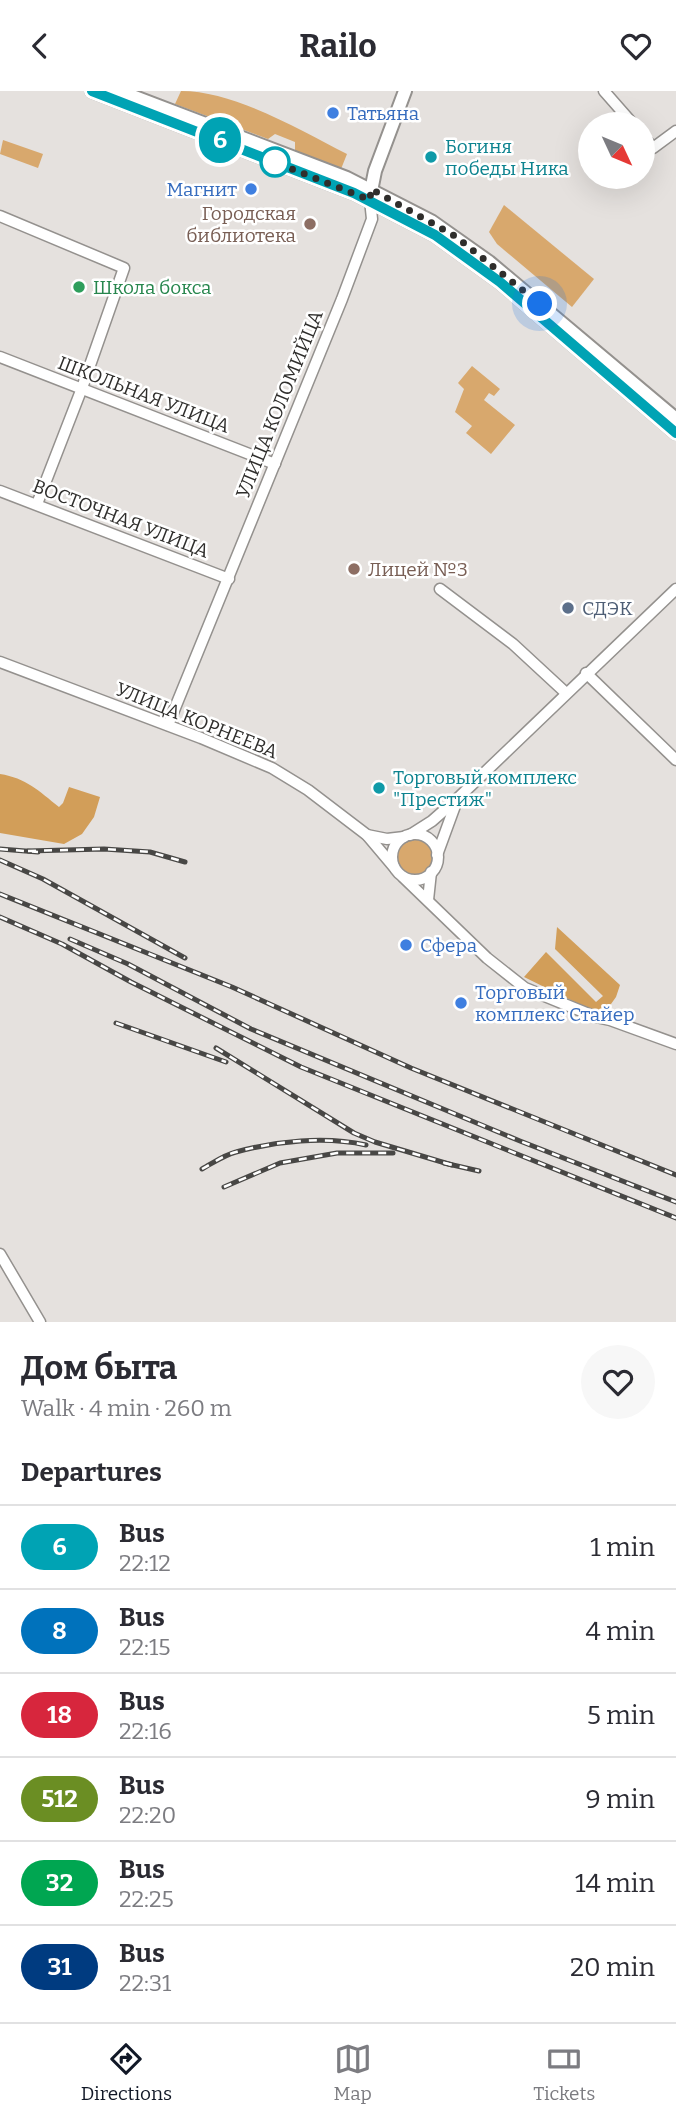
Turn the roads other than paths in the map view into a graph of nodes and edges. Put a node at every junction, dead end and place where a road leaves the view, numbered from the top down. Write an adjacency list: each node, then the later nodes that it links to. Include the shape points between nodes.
1 (92, 91): 8 (main road)
2 (119, 91): 8 (main road)
3 (405, 91): 8 (main road, УЛИЦА КОЛОМИЙЦА)
4 (604, 91): 5 (street)
5 (622, 112)
6 (676, 131): 7 (street)
7 (655, 147)
8 (371, 194): 12 (main road, via 431,221 472,249); 13 (main road, via 475,263); 14 (street, УЛИЦА КОЛОМИЙЦА, via 372,219)
9 (0, 216): 11 (street, via 124,268)
10 (0, 357): 11 (street, ШКОЛЬНАЯ УЛИЦА)
11 (82, 388): 14 (street, ШКОЛЬНАЯ УЛИЦА); 16 (street)
12 (676, 419)
13 (676, 433)
14 (275, 464): 17 (street, УЛИЦА КОЛОМИЙЦА)
15 (0, 491): 16 (street, ВОСТОЧНАЯ УЛИЦА)
16 (37, 504): 17 (street, ВОСТОЧНАЯ УЛИЦА)
17 (229, 579): 23 (street, УЛИЦА КОЛОМИЙЦА)
18 (440, 589): 22 (street, via 513,644)
19 (676, 589): 21 (street)
20 (0, 662): 23 (street, УЛИЦА КОРНЕЕВА)
21 (586, 673): 22 (street); 24 (street)
22 (566, 693): 25 (street)
23 (168, 726): 26 (street, УЛИЦА КОРНЕЕВА, via 285,775)
24 (676, 760)
25 (457, 799): 27 (street); 28 (street)
26 (367, 835): 27 (street); 29 (street, УЛИЦА КОРНЕЕВА)
27 (407, 836): 28 (street, via 429,839); 29 (street, via 394,849)
28 (437, 855): 30 (street)
29 (394, 867): 31 (street)
30 (431, 872): 31 (street, via 419,879); 32 (street)
31 (403, 877): 32 (street)
32 (428, 900): 33 (street, via 521,985)
33 (676, 1044)
34 (0, 1254): 35 (street)
35 (40, 1322)

